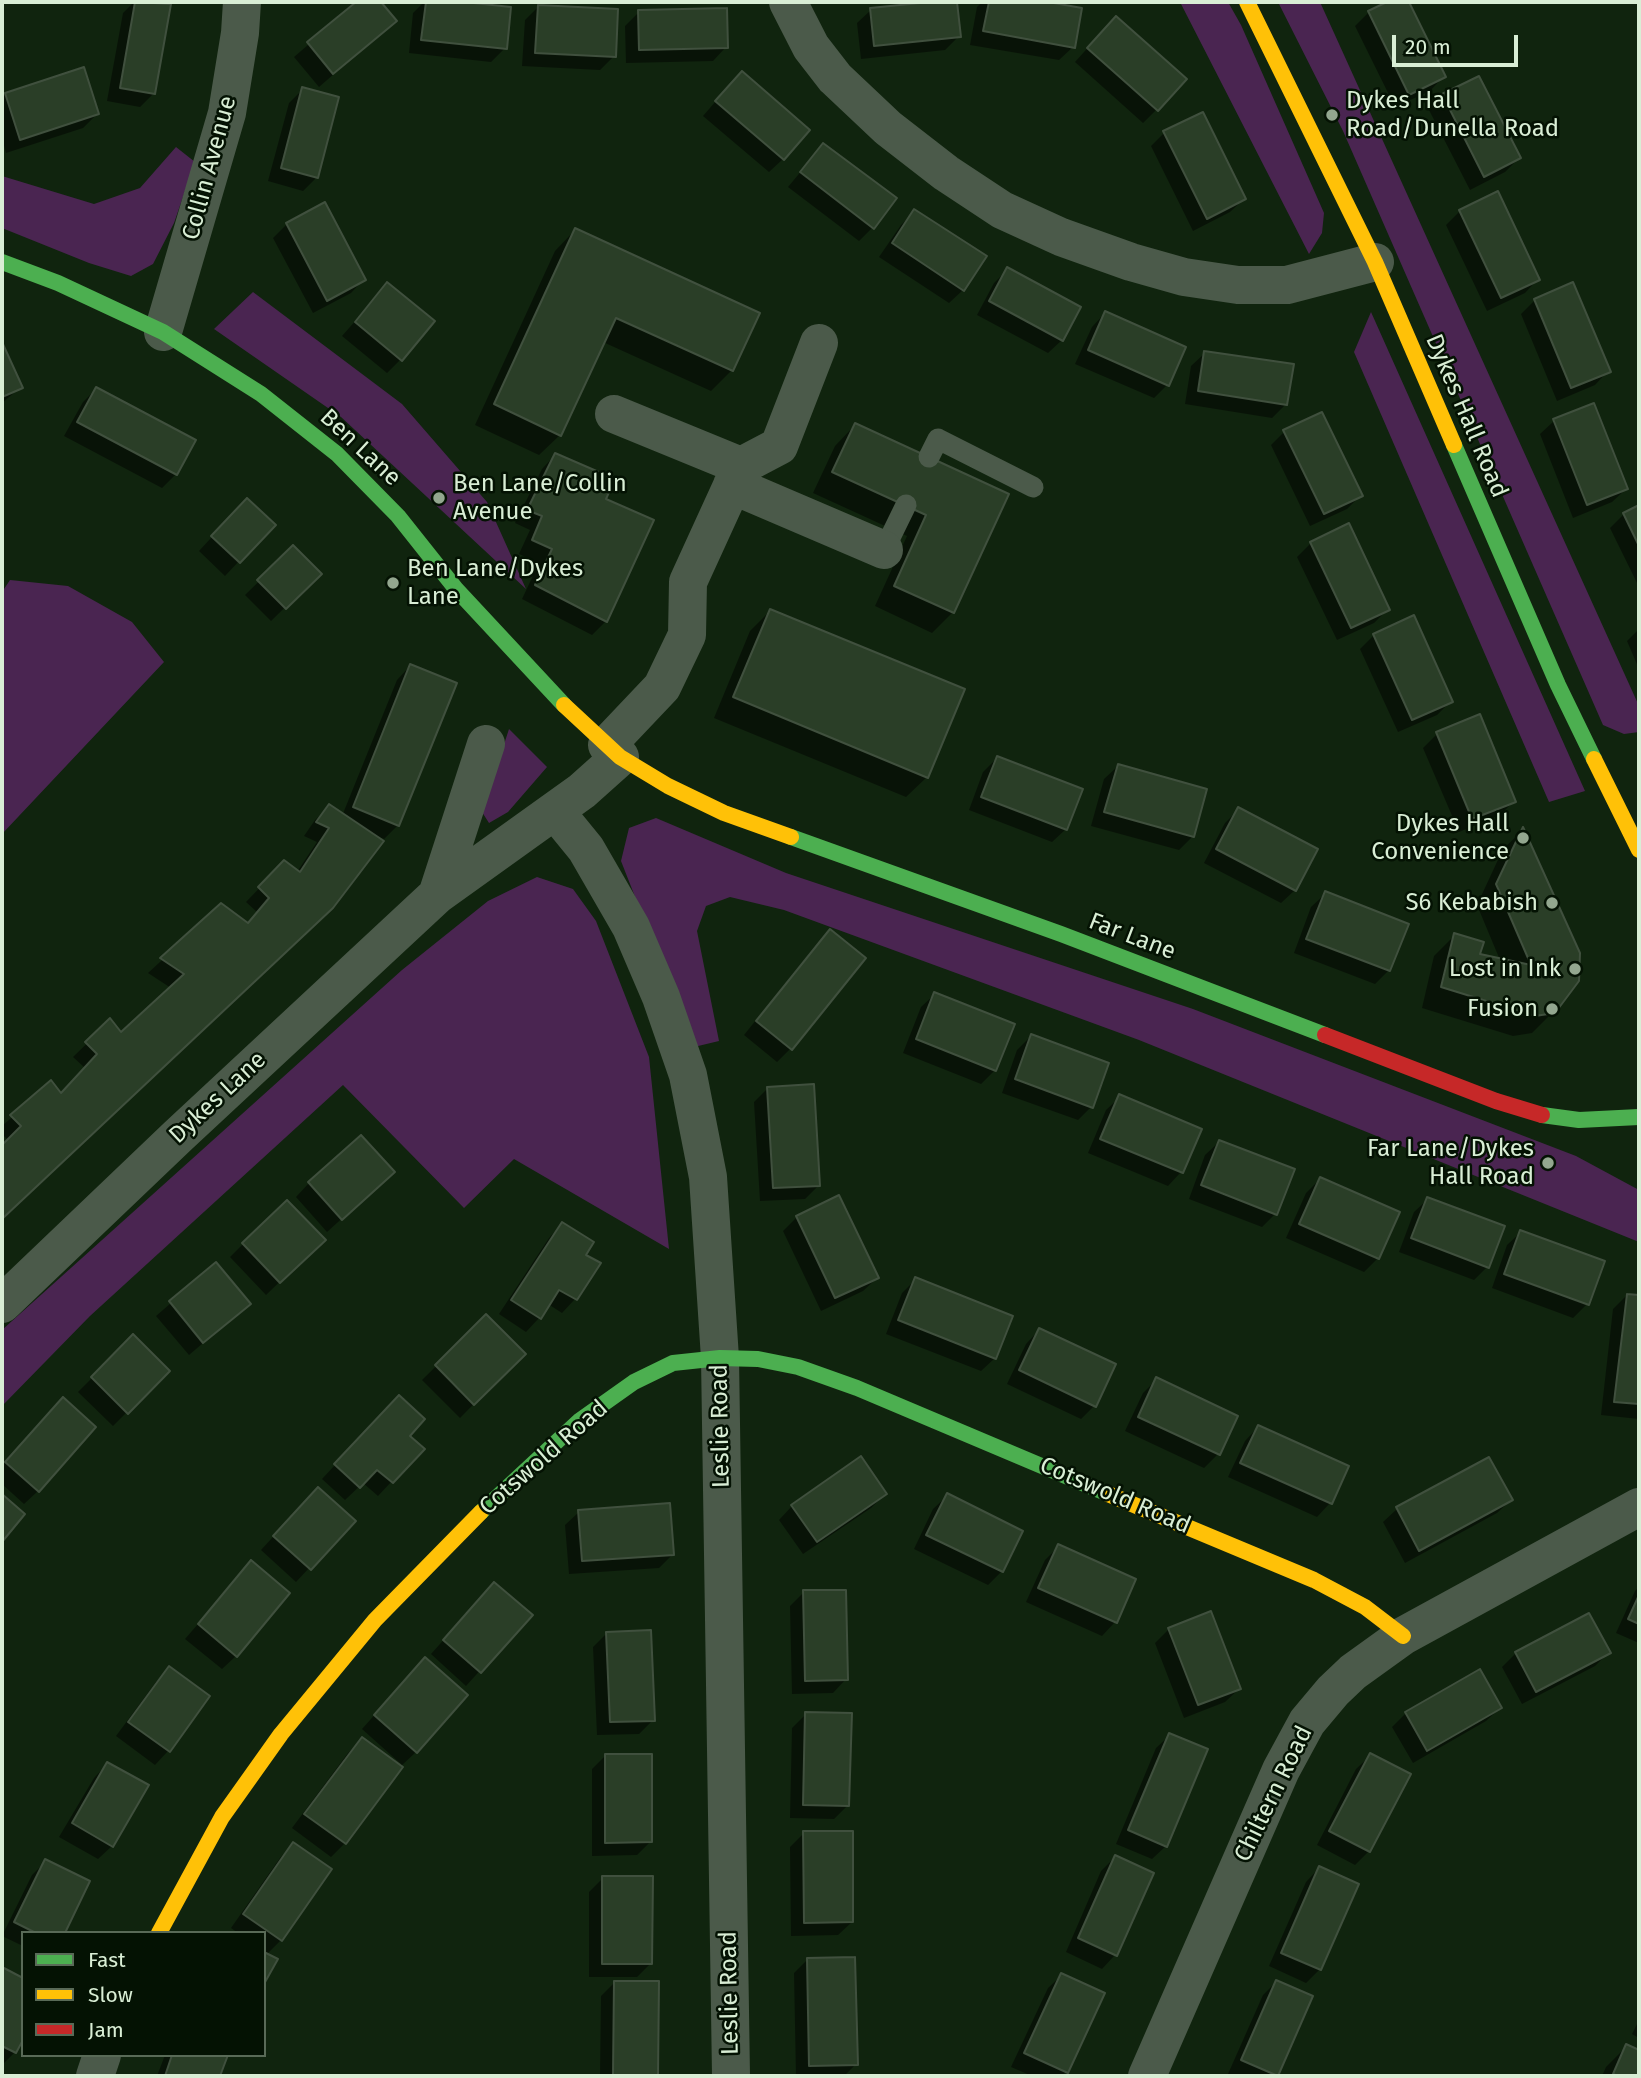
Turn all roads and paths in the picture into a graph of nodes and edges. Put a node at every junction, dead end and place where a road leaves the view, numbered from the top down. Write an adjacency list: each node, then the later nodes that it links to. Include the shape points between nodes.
1 (242, 2): 6 (street, Collin Avenue, via 227,113)
2 (788, 2): 5 (street, via 811,47 835,78 888,128 1002,210 1061,237 1184,277 1238,285 1287,285)
3 (1247, 2): 5 (street, Dykes Hall Road)
4 (2, 262): 6 (street, Ben Lane)
5 (1375, 262): 17 (street, Dykes Hall Road, via 1553,673)
6 (163, 332): 15 (street, Ben Lane, via 261,394 337,454 398,516 456,589 556,698)
7 (819, 343): 10 (street, via 779,446)
8 (614, 414): 10 (street)
9 (929, 457): 11 (lane, via 938,439)
10 (737, 476): 13 (street); 15 (street, Dykes Lane, via 688,582 687,635 662,687)
11 (1033, 486)
12 (906, 505): 13 (lane)
13 (884, 550)
14 (486, 744): 18 (street, Dykes Lane)
15 (613, 751): 16 (street, Dykes Lane, via 582,791); 19 (street, Far Lane, via 723,813 1061,934 1496,1101 1579,1120)
16 (555, 811): 18 (street, Dykes Lane); 21 (street, Leslie Road, via 586,849 631,927 688,1075 708,1177)
17 (1639, 850)
18 (437, 895): 20 (street, Dykes Lane)
19 (1639, 1117)
20 (2, 1304)
21 (720, 1358): 23 (street, Cotswold Road, via 798,1367 857,1388 1314,1580 1365,1607); 24 (street, Cotswold Road, via 673,1363 634,1382 579,1421 470,1522 375,1620 281,1734 222,1817); 27 (street, Leslie Road)
22 (1639, 1507): 23 (street, Chiltern Road)
23 (1404, 1636): 28 (street, Chiltern Road, via 1353,1672 1307,1722 1281,1770)
24 (160, 1931)
25 (101, 2057): 26 (street)
26 (95, 2076)
27 (731, 2076)
28 (1147, 2076)

